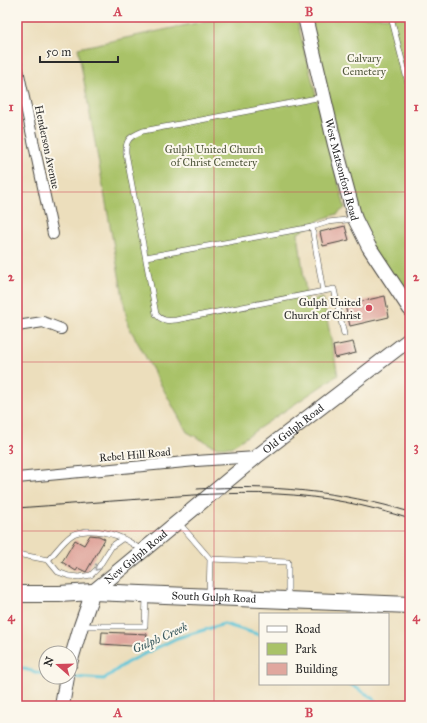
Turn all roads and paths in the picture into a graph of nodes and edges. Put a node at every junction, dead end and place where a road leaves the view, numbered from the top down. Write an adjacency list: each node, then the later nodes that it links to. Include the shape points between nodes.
1 (304, 17): 5 (street, West Matsonford Road)
2 (391, 17): 4 (lane)
3 (17, 65): 8 (street, Henderson Avenue)
4 (410, 91)
5 (323, 96): 6 (street, West Matsonford Road); 9 (lane, via 143,131 128,140 126,153)
6 (355, 218): 7 (lane); 11 (street, West Matsonford Road, via 369,247)
7 (312, 227): 9 (lane); 10 (lane)
8 (54, 234)
9 (146, 257): 10 (lane, via 156,314 166,321)
10 (323, 291): 14 (lane, via 334,290)
11 (410, 309)
12 (17, 326): 13 (street, via 43,322)
13 (60, 329)
14 (344, 334)
15 (410, 339): 16 (street, Old Gulph Road)
16 (256, 458): 17 (street, Rebel Hill Road, via 196,461); 18 (street, Old Gulph Road)
17 (17, 478)
18 (178, 522): 20 (street, New Gulph Road); 22 (lane)
19 (122, 539): 20 (lane, via 135,544); 23 (lane, via 98,531 74,534); 23 (lane, one-way to 23, via 112,546 91,575 69,576 58,572)
20 (142, 551): 24 (street, New Gulph Road)
21 (17, 554): 23 (lane)
22 (210, 559): 27 (lane); 28 (lane, via 288,562)
23 (48, 560)
24 (93, 592): 25 (main road, South Gulph Road); 26 (main road, South Gulph Road); 30 (street)
25 (17, 594)
26 (146, 594): 27 (main road, South Gulph Road); 30 (lane, via 145,626)
27 (209, 596): 28 (main road, South Gulph Road)
28 (288, 600): 29 (main road, South Gulph Road)
29 (410, 605)
30 (81, 626): 31 (street)
31 (75, 645)
32 (65, 685): 33 (street)
33 (62, 706)

